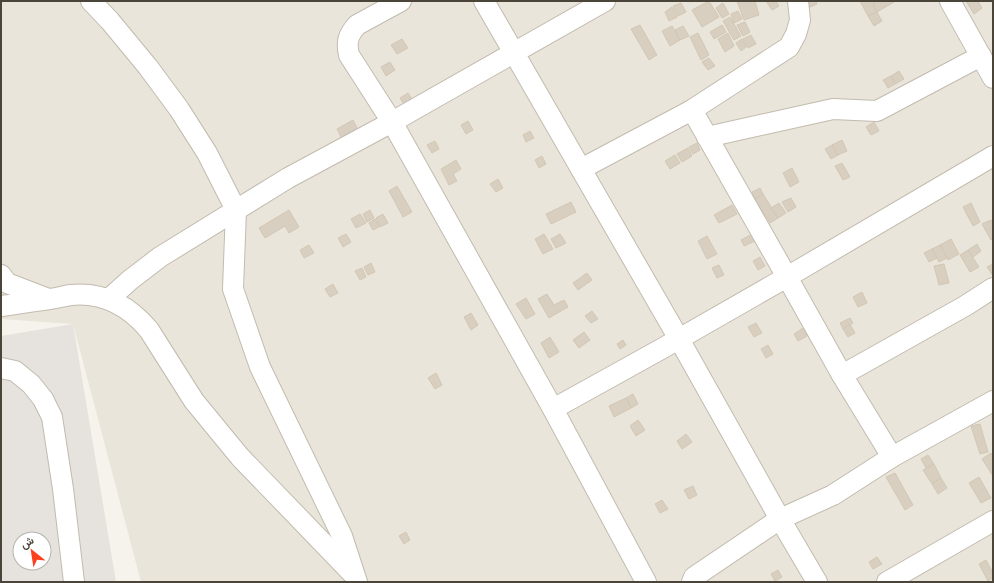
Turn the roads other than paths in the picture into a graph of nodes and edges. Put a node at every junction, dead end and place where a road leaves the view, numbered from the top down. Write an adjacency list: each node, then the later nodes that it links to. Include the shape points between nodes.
1 (92, 1): 15 (street, via 143,61 179,109 207,153)
2 (401, 1): 11 (street, via 357,25 351,31 347,47 353,62)
3 (484, 1): 7 (street)
4 (606, 1): 7 (street)
5 (798, 1): 10 (street, via 800,20 789,47)
6 (950, 1): 8 (street)
7 (514, 52): 11 (street); 14 (street)
8 (981, 56): 9 (street); 12 (street, via 877,111 833,109)
9 (993, 78)
10 (692, 110): 12 (street); 14 (street)
11 (392, 122): 15 (street, via 288,178); 26 (street)
12 (707, 137): 17 (street)
13 (993, 156): 17 (street)
14 (581, 169): 22 (street)
15 (236, 210): 20 (street, via 155,261); 30 (street, via 233,289 260,367 342,536)
16 (1, 275): 19 (street, via 7,283)
17 (787, 277): 22 (street); 24 (street)
18 (993, 288): 24 (street)
19 (48, 299): 20 (street, via 71,295); 21 (street)
20 (109, 299): 30 (street, via 131,312 149,330 194,402 212,424)
21 (1, 306)
22 (679, 339): 26 (street); 28 (street)
23 (1, 368): 31 (street, via 15,371 31,384 43,399 52,417)
24 (842, 375): 27 (street)
25 (993, 401): 27 (street)
26 (553, 409): 32 (street)
27 (892, 457): 28 (street, via 833,495)
28 (780, 519): 33 (street, via 694,577); 34 (street)
29 (993, 522): 35 (street)
30 (358, 581)
31 (74, 582)
32 (646, 582)
33 (692, 582)
34 (817, 582)
35 (887, 582)

